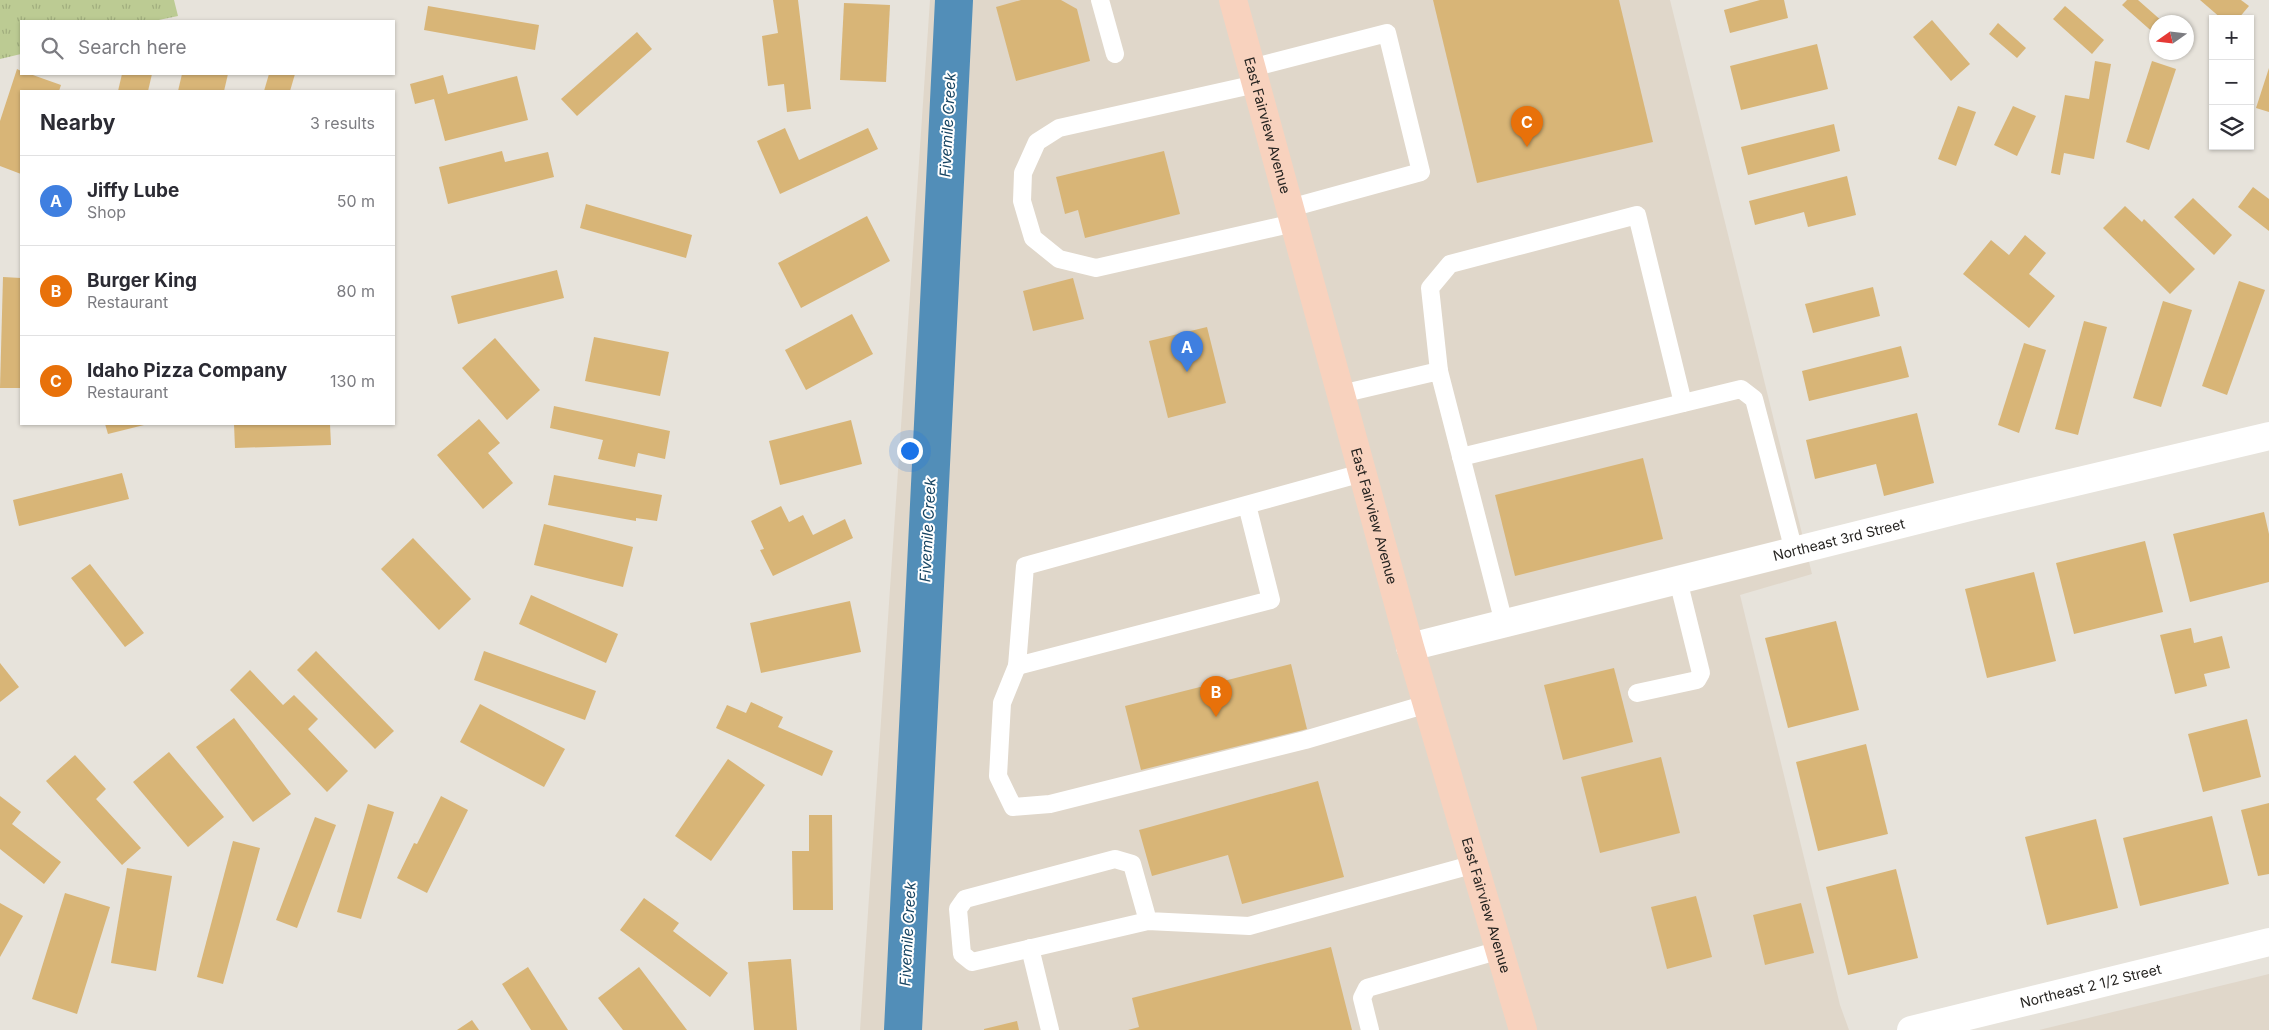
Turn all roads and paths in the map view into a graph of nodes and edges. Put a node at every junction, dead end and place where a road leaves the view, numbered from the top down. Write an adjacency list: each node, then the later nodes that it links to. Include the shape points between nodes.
1 (1100, 0): 3 (lane)
2 (1233, 0): 4 (main road, East Fairview Avenue)
3 (1115, 54)
4 (1254, 76): 5 (main road, East Fairview Avenue); 5 (lane, via 1387,32 1421,172); 5 (lane, via 1060,128 1037,142 1023,173 1022,201 1033,238 1059,259 1096,268)
5 (1292, 216): 7 (main road, East Fairview Avenue)
6 (1439, 371): 7 (lane); 8 (lane, via 1430,288 1450,264 1637,215); 10 (lane)
7 (1341, 394): 11 (main road, East Fairview Avenue)
8 (1683, 403): 10 (lane); 13 (lane, via 1742,389 1754,398)
9 (2269, 436): 13 (street, Northeast 3rd Street)
10 (1461, 457): 15 (lane)
11 (1362, 473): 12 (lane); 16 (main road, East Fairview Avenue)
12 (1247, 505): 17 (lane, via 1026,566); 17 (lane, via 1270,600)
13 (1794, 551): 14 (street, Northeast 3rd Street)
14 (1678, 580): 15 (street, Northeast 3rd Street); 18 (lane, via 1701,673 1697,680)
15 (1504, 624): 16 (street, Northeast 3rd Street)
16 (1410, 647): 19 (main road, East Fairview Avenue)
17 (1016, 666): 19 (lane, via 1002,703 998,776 1013,807 1050,804 1305,740)
18 (1637, 693)
19 (1427, 704): 20 (main road, East Fairview Avenue)
20 (1475, 864): 21 (lane, via 1249,926); 24 (main road, East Fairview Avenue)
21 (1148, 921): 23 (lane); 23 (lane, via 1132,864 1115,860 965,899 958,909 962,954 972,962)
22 (2269, 942): 25 (street, Northeast 2 1/2 Street)
23 (1030, 948): 26 (lane)
24 (1500, 950): 27 (lane, via 1367,988 1362,998); 28 (main road, East Fairview Avenue)
25 (1929, 1028)
26 (1050, 1030)
27 (1370, 1030)
28 (1524, 1030)

